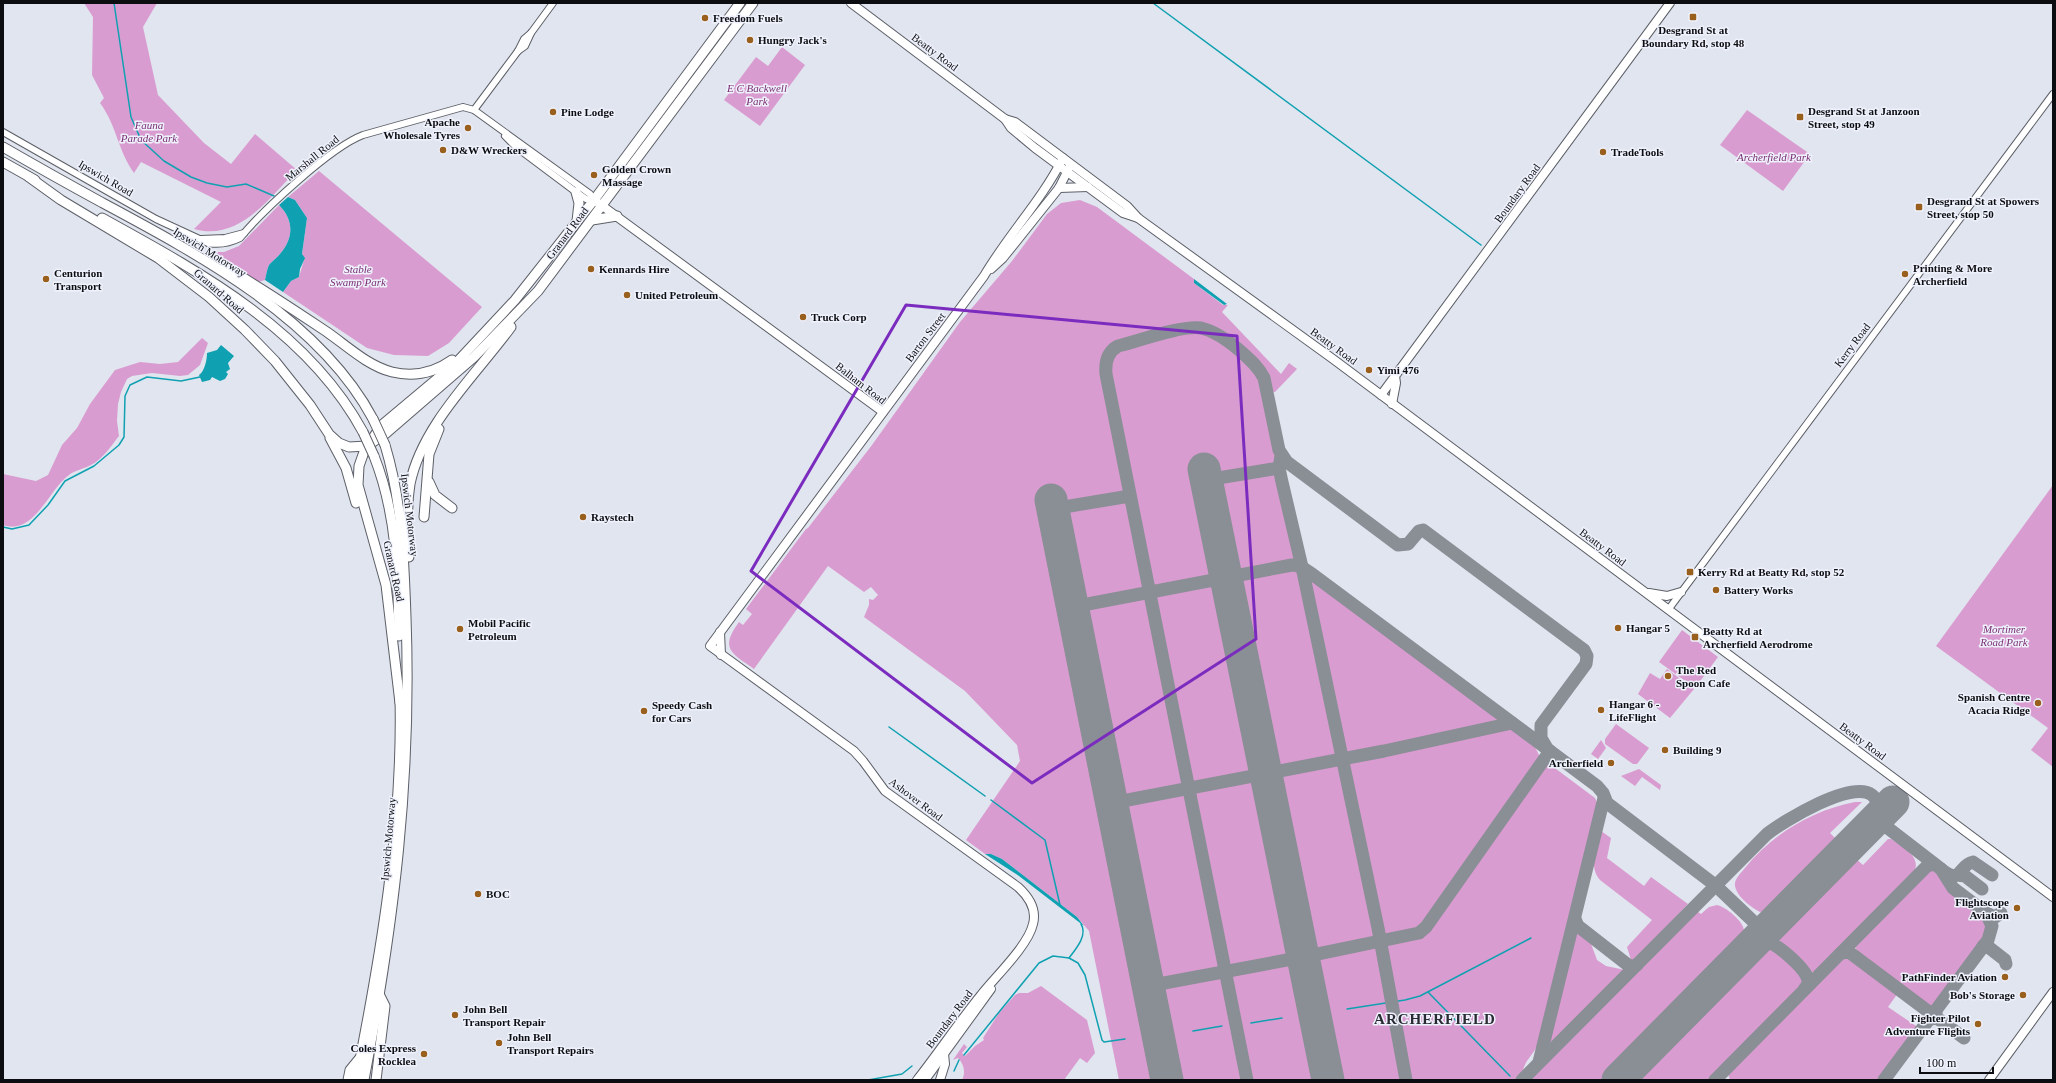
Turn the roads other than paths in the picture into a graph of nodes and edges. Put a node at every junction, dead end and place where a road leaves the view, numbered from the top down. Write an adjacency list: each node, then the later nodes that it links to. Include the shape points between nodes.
1 (553, 3): 7 (street, via 531,33 525,46 518,51)
2 (740, 3): 20 (highway, Granard Road)
3 (753, 3): 21 (highway, Granard Road)
4 (851, 3): 8 (main road, Beatty Road)
5 (1670, 3): 32 (main road, Boundary Road)
6 (2053, 94): 44 (street, Kerry Road)
7 (474, 110): 9 (street, Balham Road); 27 (street, Marshall Road, via 459,108 356,138 340,147 302,178 244,233 225,238)
8 (1006, 119): 12 (main road, Beatty Road, via 1015,122); 14 (main road, Beatty Road, via 1011,128)
9 (497, 127): 19 (street, Balham Road, via 516,147); 20 (street, Balham Road, via 590,194)
10 (3, 132): 27 (street, Ipswich Road, via 156,219)
11 (3, 147): 26 (highway, Ipswich Motorway)
12 (1067, 161): 14 (main road, Barton Street); 15 (main road, Barton Street); 23 (main road, Beatty Road, via 1127,206)
13 (3, 162): 16 (highway, Ipswich Motorway)
14 (1059, 166): 15 (main road, Beatty Road); 28 (main road, Barton Street, via 1052,180 997,254)
15 (1067, 172): 17 (main road, Beatty Road); 18 (main road, Barton Street)
16 (29, 177): 36 (highway, Granard Road, via 61,200 158,258 209,297 275,361); 50 (highway, Ipswich Motorway, bridge, via 178,260 251,309 318,368 343,399 363,432 387,495 395,543)
17 (1088, 187): 18 (main road); 23 (main road, Beatty Road, via 1123,213)
18 (1059, 188): 28 (main road, Barton Street, via 1003,258)
19 (576, 192): 20 (street, Balham Road, via 586,199); 25 (highway, via 579,203)
20 (594, 200): 21 (main road, Balham Road); 25 (highway, Granard Road)
21 (603, 205): 22 (main road, Balham Road); 24 (highway, Granard Road)
22 (617, 216): 24 (highway); 35 (main road, Balham Road)
23 (1138, 218): 33 (main road, Beatty Road)
24 (592, 220): 29 (highway, Granard Road)
25 (577, 221): 30 (highway, Granard Road, via 528,285)
26 (138, 222): 30 (highway, via 171,236 230,270 374,365 384,369 412,374 433,370 449,363); 47 (highway, Ipswich Motorway, bridge, via 224,273 313,341 346,376 373,419 395,483 401,524)
27 (201, 239)
28 (984, 276): 35 (main road, Barton Street)
29 (538, 291): 31 (highway); 37 (highway, Granard Road, via 457,373)
30 (479, 339): 37 (highway, Granard Road, via 445,373 397,411 376,432)
31 (496, 347): 39 (highway, via 437,431 430,448); 47 (highway, via 431,431 413,471 408,504 411,604)
32 (1395, 376): 33 (main road, Boundary Road); 34 (main road)
33 (1381, 395): 34 (main road, Beatty Road)
34 (1392, 404): 43 (main road, Beatty Road)
35 (883, 412): 46 (main road, Balham Road)
36 (329, 434): 37 (highway, Granard Road, via 348,447); 38 (highway, via 330,442)
37 (367, 446): 38 (highway); 42 (highway, Granard Road, via 359,466 358,485)
38 (342, 460): 42 (highway)
39 (428, 474): 40 (highway, via 433,492); 41 (highway)
40 (452, 508)
41 (424, 517)
42 (381, 559): 50 (highway, Granard Road, via 392,620)
43 (1633, 583): 44 (main road, via 1651,594 1667,596); 45 (main road, Beatty Road)
44 (1681, 592): 45 (street, Kerry Road)
45 (1668, 610): 51 (main road, Beatty Road)
46 (720, 632): 48 (main road, Balham Road); 49 (main road)
47 (407, 646): 55 (highway, Ipswich Motorway, via 402,821)
48 (710, 646): 49 (main road, Ashover Road)
49 (721, 655): 52 (main road, Ashover Road, via 854,751 885,791 1023,891)
50 (400, 703): 57 (highway, Ipswich Motorway, via 391,863 379,959)
51 (2053, 898)
52 (1034, 910): 53 (main road, Boundary Road, via 1029,935)
53 (1001, 973): 56 (main road, Boundary Road, via 987,997); 62 (main road, Boundary Road, via 981,994)
54 (2053, 992): 65 (main road)
55 (380, 996): 60 (highway, Ipswich Motorway); 61 (highway, via 385,1006)
56 (944, 1054): 63 (main road, Boundary Road); 64 (main road, via 945,1064)
57 (361, 1056): 58 (highway, via 350,1070); 59 (highway, Ipswich Motorway)
58 (348, 1080)
59 (356, 1080)
60 (364, 1080)
61 (376, 1080)
62 (917, 1080)
63 (925, 1080)
64 (940, 1080)
65 (1989, 1080)

